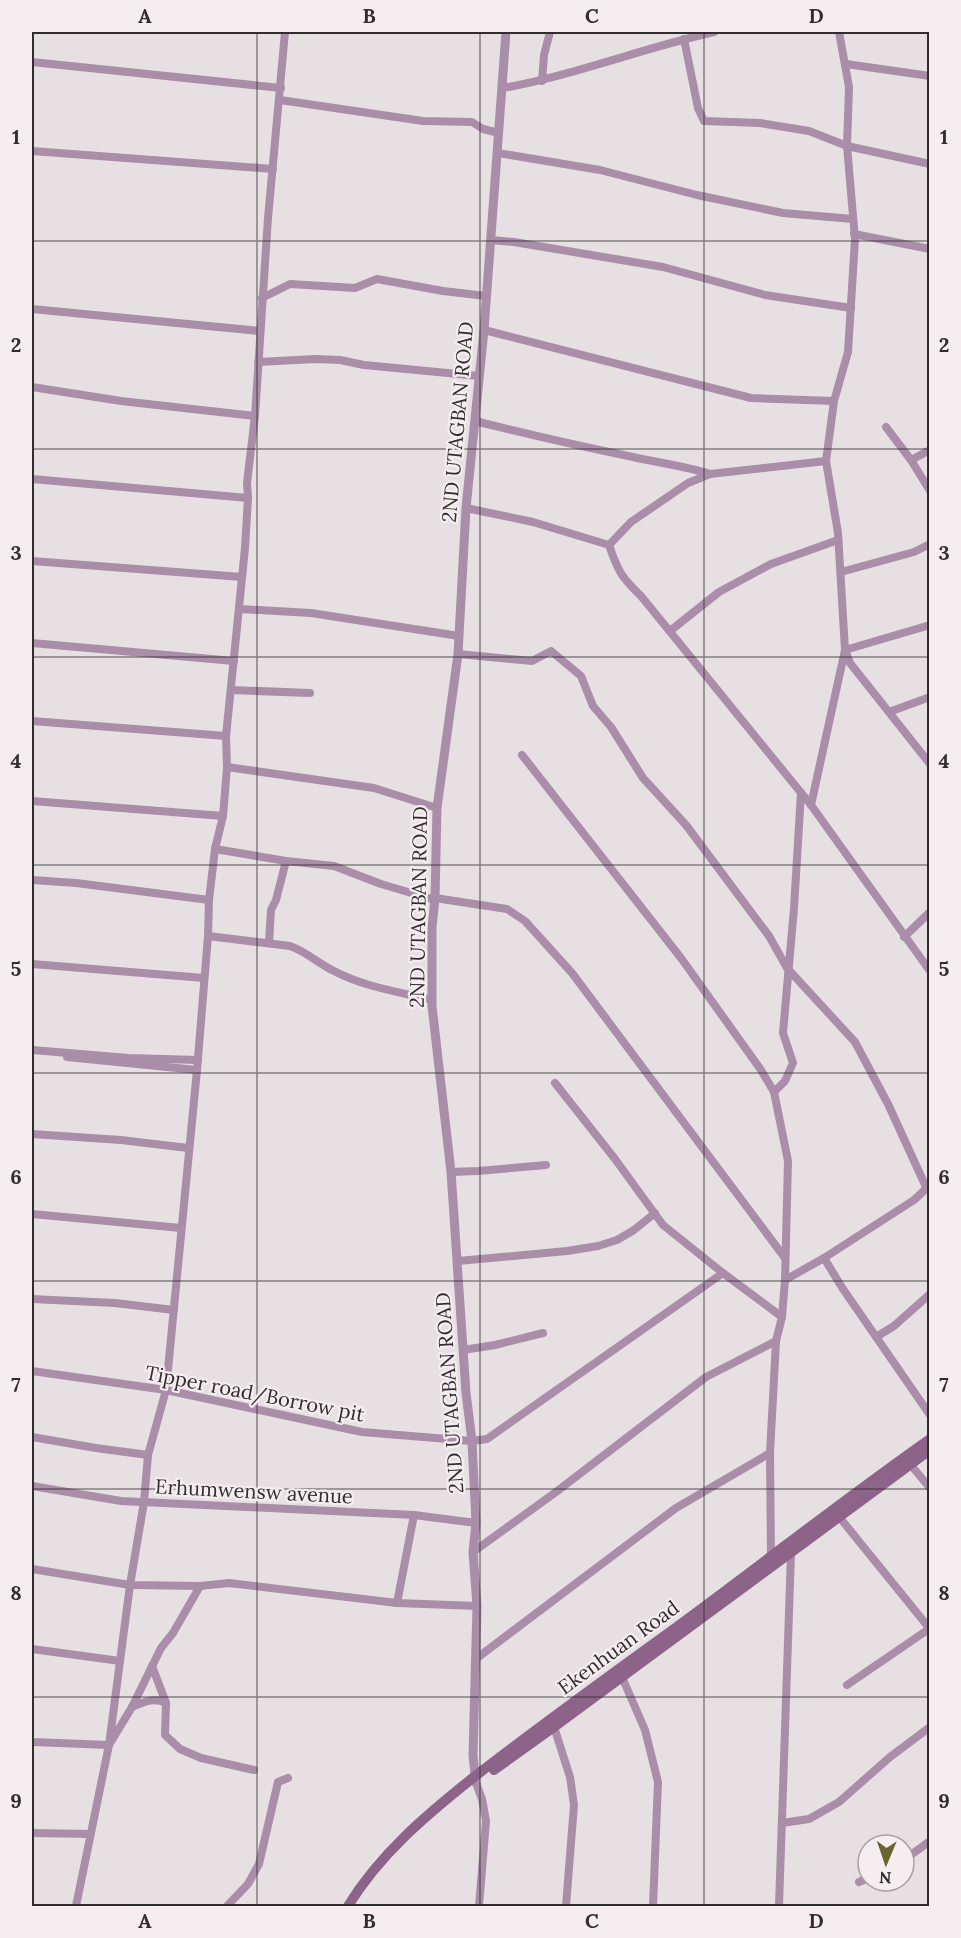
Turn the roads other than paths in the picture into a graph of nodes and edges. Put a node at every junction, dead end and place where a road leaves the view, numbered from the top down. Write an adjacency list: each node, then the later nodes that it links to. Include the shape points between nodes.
1 (285, 32): 11 (street)
2 (506, 32): 12 (street, 2ND UTAGBAN ROAD)
3 (550, 32): 10 (street)
4 (714, 32): 6 (street)
5 (839, 32): 8 (street)
6 (684, 39): 10 (street); 15 (street, via 704,121 760,123 809,131)
7 (32, 62): 11 (street)
8 (846, 64): 9 (street); 15 (street)
9 (930, 76)
10 (542, 81): 12 (street)
11 (281, 88): 13 (street)
12 (503, 88): 14 (street, 2ND UTAGBAN ROAD)
13 (280, 100): 14 (street, via 423,121 472,122); 19 (street)
14 (499, 133): 17 (street, 2ND UTAGBAN ROAD)
15 (848, 146): 18 (street); 20 (street)
16 (32, 151): 19 (street)
17 (498, 153): 20 (street, via 600,170 783,213); 22 (street, 2ND UTAGBAN ROAD)
18 (930, 164)
19 (273, 169): 25 (street)
20 (853, 219): 21 (street)
21 (854, 234): 23 (street); 26 (street)
22 (491, 240): 24 (street, 2ND UTAGBAN ROAD); 26 (street, via 663,267 765,295)
23 (930, 249)
24 (486, 296): 25 (street, via 377,279 355,288 290,284); 28 (street, 2ND UTAGBAN ROAD)
25 (262, 298): 29 (street)
26 (851, 308): 33 (street, via 848,352)
27 (32, 309): 29 (street)
28 (484, 330): 31 (street, 2ND UTAGBAN ROAD); 33 (street, via 751,398)
29 (260, 331): 30 (street)
30 (258, 362): 31 (street, via 340,360); 34 (street)
31 (479, 376): 35 (street, 2ND UTAGBAN ROAD)
32 (32, 387): 34 (street, via 121,402)
33 (834, 401): 39 (street)
34 (255, 416): 43 (street)
35 (475, 421): 40 (street); 44 (street, 2ND UTAGBAN ROAD)
36 (886, 427): 38 (street)
37 (930, 450): 38 (street)
38 (910, 460): 42 (street)
39 (826, 461): 40 (street); 45 (street)
40 (710, 474): 47 (street, via 688,483 631,522)
41 (32, 479): 43 (street)
42 (930, 490)
43 (248, 498): 50 (street)
44 (466, 508): 47 (street, via 533,522); 54 (street, 2ND UTAGBAN ROAD)
45 (838, 540): 49 (street); 53 (street, via 771,564 719,592)
46 (930, 544): 49 (street)
47 (609, 545): 53 (street, via 623,579)
48 (32, 561): 50 (street)
49 (841, 572): 56 (street)
50 (242, 577): 51 (street)
51 (240, 609): 54 (street, via 311,613); 58 (street)
52 (930, 625): 56 (street)
53 (670, 630): 68 (street)
54 (459, 636): 57 (street, 2ND UTAGBAN ROAD)
55 (32, 644): 58 (street)
56 (845, 650): 62 (street, via 850,663); 70 (street)
57 (458, 654): 71 (street, 2ND UTAGBAN ROAD); 83 (street, via 532,661 551,651 581,676 593,706 643,778 686,825 769,936)
58 (234, 661): 59 (street)
59 (231, 690): 60 (street); 64 (street)
60 (309, 693)
61 (930, 697): 62 (street)
62 (889, 712): 66 (street)
63 (32, 721): 64 (street)
64 (226, 736): 67 (street)
65 (522, 755): 91 (street, via 681,958)
66 (930, 764)
67 (227, 767): 71 (street, via 374,788); 72 (street)
68 (801, 793): 70 (street); 83 (street)
69 (32, 801): 72 (street)
70 (811, 806): 80 (street)
71 (437, 808): 76 (street, 2ND UTAGBAN ROAD)
72 (223, 816): 73 (street)
73 (215, 849): 74 (street); 77 (street)
74 (286, 861): 76 (street, via 334,866); 81 (street, via 271,910)
75 (32, 880): 77 (street)
76 (435, 899): 86 (street, 2ND UTAGBAN ROAD); 100 (street, via 507,909 525,921 572,973)
77 (209, 900): 79 (street)
78 (930, 912): 80 (street)
79 (208, 936): 81 (street); 85 (street)
80 (904, 937): 84 (street)
81 (269, 943): 86 (street, via 302,950 335,972 368,985)
82 (32, 964): 85 (street)
83 (787, 968): 91 (street, via 783,1033 793,1063 785,1081); 96 (street, via 855,1042)
84 (930, 971)
85 (204, 978): 88 (street)
86 (432, 1000): 95 (street, 2ND UTAGBAN ROAD)
87 (32, 1052): 88 (street); 89 (street)
88 (198, 1060): 89 (street)
89 (197, 1070): 93 (street)
90 (555, 1083): 97 (street)
91 (774, 1092): 100 (street, via 788,1161)
92 (32, 1133): 93 (street)
93 (188, 1148): 99 (street)
94 (546, 1165): 95 (street)
95 (451, 1172): 102 (street, 2ND UTAGBAN ROAD)
96 (928, 1186): 101 (street, via 914,1200)
97 (655, 1213): 102 (street, via 617,1240 598,1246); 103 (street, via 663,1225)
98 (32, 1214): 99 (street)
99 (181, 1228): 107 (street)
100 (785, 1258): 104 (street)
101 (824, 1258): 104 (street); 110 (street)
102 (458, 1261): 112 (street, 2ND UTAGBAN ROAD)
103 (723, 1273): 108 (street); 118 (street, via 487,1439)
104 (785, 1280): 108 (street)
105 (930, 1294): 110 (street)
106 (32, 1299): 107 (street)
107 (174, 1310): 114 (street)
108 (782, 1317): 111 (street)
109 (543, 1333): 112 (street)
110 (876, 1337): 115 (street)
111 (776, 1341): 120 (street); 129 (street, via 706,1377)
112 (463, 1350): 118 (street, 2ND UTAGBAN ROAD)
113 (32, 1371): 114 (street, Tipper road/Borrow pit)
114 (166, 1390): 118 (street, Tipper road/Borrow pit, via 362,1431); 121 (street)
115 (930, 1415)
116 (32, 1437): 121 (street)
117 (930, 1439): 126 (main road, Ekenhuan Road)
118 (472, 1441): 128 (street, 2ND UTAGBAN ROAD)
119 (930, 1450): 122 (main road, Ekenhuan Road)
120 (770, 1453): 131 (street); 139 (street, via 676,1508)
121 (148, 1455): 125 (street)
122 (910, 1464): 124 (street); 126 (main road, Ekenhuan Road)
123 (32, 1486): 125 (street, Erhumwensw avenue)
124 (930, 1488)
125 (144, 1502): 127 (street, Erhumwensw avenue); 133 (street)
126 (835, 1512): 130 (main road, Ekenhuan Road); 131 (main road, Ekenhuan Road); 137 (street)
127 (414, 1515): 128 (street, Erhumwensw avenue); 135 (street)
128 (476, 1523): 129 (street, 2ND UTAGBAN ROAD)
129 (473, 1552): 136 (street, 2ND UTAGBAN ROAD)
130 (791, 1553): 142 (main road, Ekenhuan Road); 153 (street)
131 (771, 1558): 152 (main road, Ekenhuan Road, via 546,1721)
132 (32, 1569): 133 (street)
133 (130, 1585): 134 (street); 140 (street)
134 (200, 1586): 135 (street, via 229,1583); 141 (street)
135 (397, 1603): 136 (street)
136 (477, 1606): 139 (street, 2ND UTAGBAN ROAD)
137 (929, 1629): 143 (street)
138 (32, 1649): 140 (street)
139 (477, 1658): 152 (street, 2ND UTAGBAN ROAD)
140 (120, 1661): 149 (street)
141 (152, 1666): 144 (street); 145 (street)
142 (622, 1677): 147 (main road, Ekenhuan Road); 164 (street, via 645,1730 658,1782)
143 (848, 1685)
144 (166, 1703): 145 (street, via 158,1699); 150 (street, via 165,1736 180,1749)
145 (132, 1707): 149 (street)
146 (930, 1727): 153 (street, via 839,1802 809,1819)
147 (555, 1728): 152 (main road, Ekenhuan Road); 163 (street, via 574,1805)
148 (32, 1742): 149 (street)
149 (109, 1745): 155 (street)
150 (254, 1770)
151 (288, 1778): 159 (street, via 278,1782 259,1864 248,1884)
152 (475, 1780): 160 (main road, Ekenhuan Road, via 400,1839); 161 (main road, Ekenhuan Road, via 405,1843); 162 (street, via 486,1821)
153 (782, 1823): 165 (street)
154 (32, 1833): 155 (street)
155 (90, 1834): 158 (street)
156 (930, 1841): 157 (street)
157 (916, 1851)
158 (76, 1906)
159 (227, 1906)
160 (348, 1906)
161 (356, 1906)
162 (479, 1906)
163 (566, 1906)
164 (653, 1906)
165 (779, 1906)

